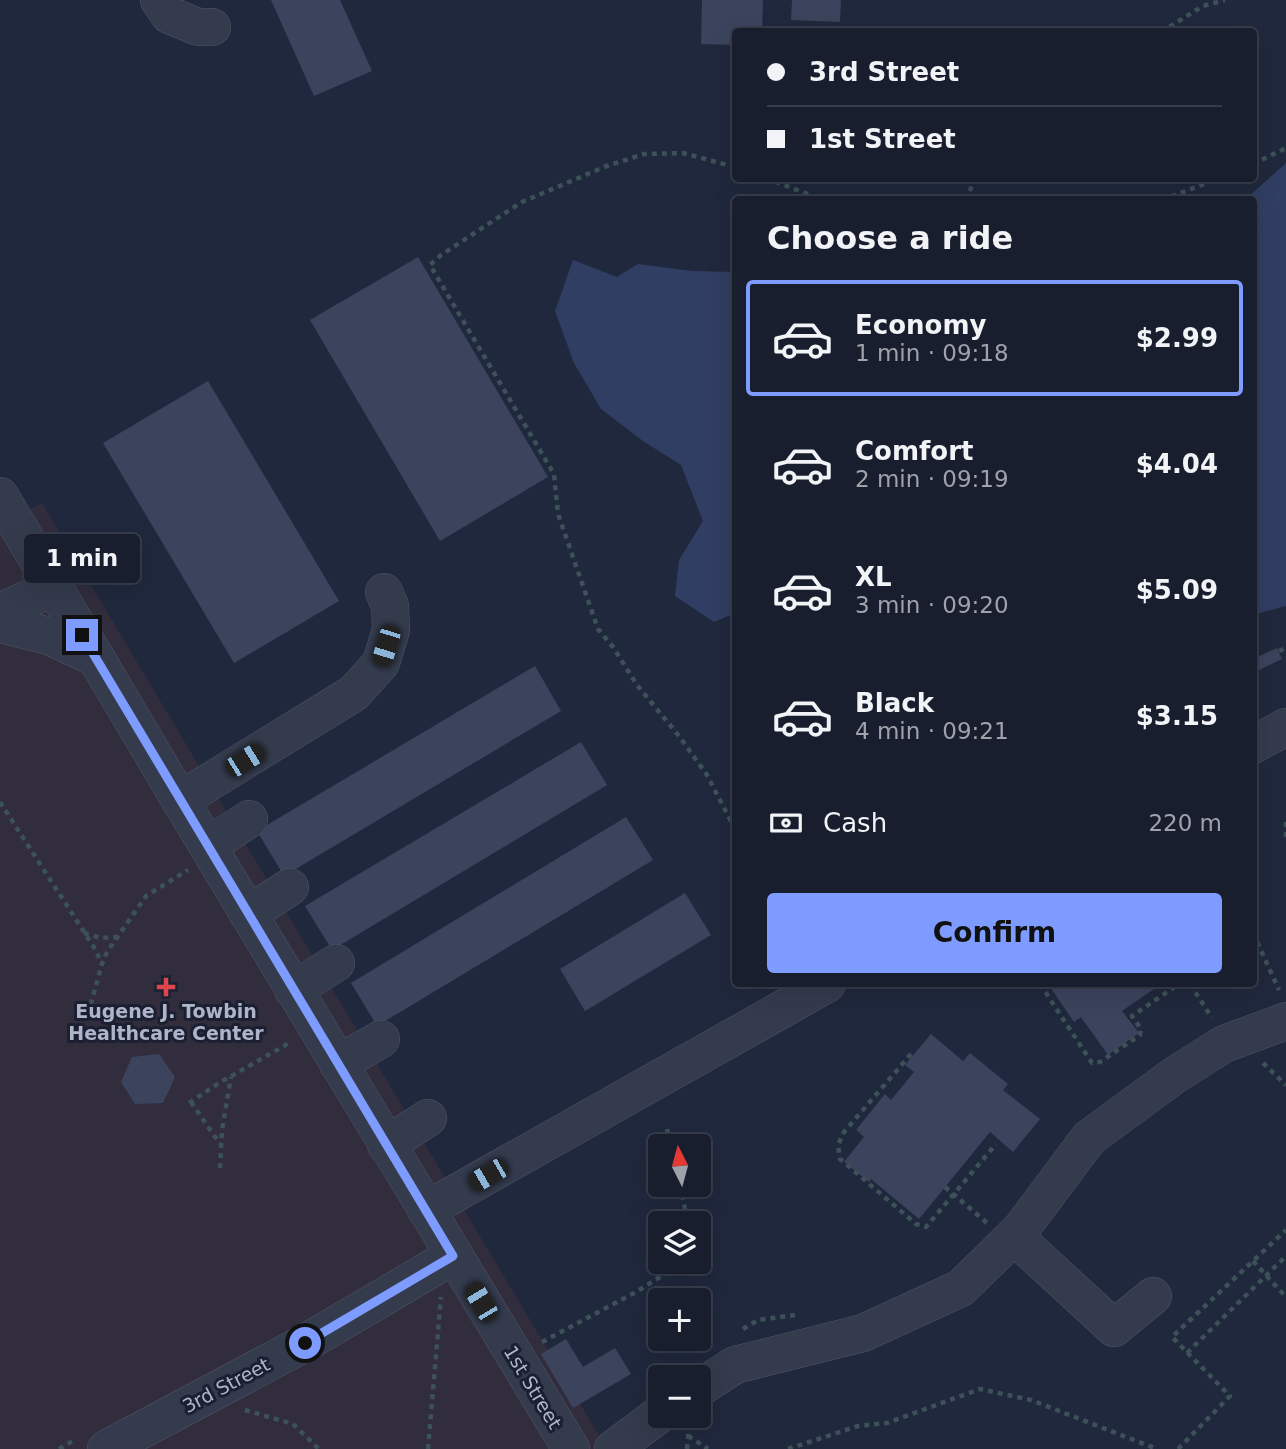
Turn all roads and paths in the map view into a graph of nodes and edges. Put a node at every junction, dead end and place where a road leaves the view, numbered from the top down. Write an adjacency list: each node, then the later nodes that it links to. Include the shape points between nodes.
1 (159, 0): 3 (street, via 169,15 198,27)
2 (1225, 0): 4 (path, via 1203,6)
3 (212, 27)
4 (1167, 28)
5 (1285, 150): 6 (path)
6 (1257, 162)
7 (732, 166): 27 (path, via 683,153 643,154 522,202 430,265 554,474 558,514 597,629 707,775)
8 (776, 182): 10 (path)
9 (1209, 182): 11 (path)
10 (813, 196)
11 (1173, 196)
12 (0, 496): 13 (street, 1st Street)
13 (11, 541): 14 (street, 1st Street)
14 (54, 587): 16 (street); 20 (street, 1st Street)
15 (384, 592): 23 (street, via 391,630 381,663 354,693)
16 (0, 612)
17 (0, 624): 20 (street, via 49,636)
18 (1286, 648): 19 (path)
19 (1279, 651)
20 (96, 659): 23 (street, 1st Street)
21 (1286, 727): 22 (street)
22 (1257, 743)
23 (180, 800): 29 (street, 1st Street)
24 (0, 802): 32 (path)
25 (249, 819): 29 (street)
26 (1286, 822): 28 (path)
27 (732, 823)
28 (1286, 842)
29 (201, 856): 31 (street, 1st Street); 33 (path, via 146,896)
30 (290, 887): 31 (street)
31 (248, 914): 42 (street, 1st Street)
32 (84, 933): 33 (path); 36 (path)
33 (118, 937): 36 (path)
34 (1257, 948): 44 (path)
35 (335, 963): 42 (street)
36 (102, 964): 43 (path)
37 (822, 987): 61 (street)
38 (1042, 987): 39 (path, via 1092,1063 1140,1035 1132,1016)
39 (1176, 987)
40 (1192, 987): 45 (path, via 1212,1018)
41 (1286, 989): 44 (path)
42 (293, 990): 46 (street, 1st Street)
43 (88, 1014)
44 (1276, 1022): 51 (path); 62 (street, via 1224,1044 1089,1138)
45 (1203, 1023)
46 (316, 1028): 49 (street, 1st Street); 50 (path)
47 (381, 1039): 49 (street)
48 (911, 1055): 60 (path, via 844,1132 838,1145 840,1159 916,1224 926,1227)
49 (338, 1064): 57 (street, 1st Street)
50 (231, 1076): 55 (path); 55 (path, via 190,1102)
51 (1286, 1085)
52 (428, 1118): 57 (street)
53 (667, 1129): 54 (path)
54 (668, 1134)
55 (221, 1144): 58 (path)
56 (996, 1144): 60 (path)
57 (386, 1145): 61 (street, 1st Street)
58 (220, 1168)
59 (945, 1187): 60 (path)
60 (955, 1194): 62 (path)
61 (426, 1210): 64 (street, 1st Street)
62 (997, 1229): 70 (street, via 1114,1328); 76 (street, via 961,1288 863,1333)
63 (1286, 1230): 66 (path)
64 (453, 1256): 81 (street, 3rd Street, via 305,1343); 85 (street, 1st Street)
65 (1286, 1256): 68 (path)
66 (1253, 1261): 68 (path); 75 (path, via 1172,1337)
67 (665, 1274): 74 (path)
68 (1266, 1275): 71 (path); 75 (path)
69 (441, 1293): 84 (path)
70 (1153, 1296)
71 (1286, 1297)
72 (804, 1314): 73 (path, via 758,1320)
73 (737, 1332)
74 (530, 1348)
75 (1187, 1353): 91 (path, via 1230,1396)
76 (711, 1371)
77 (648, 1406): 86 (street)
78 (236, 1408): 83 (path, via 293,1424)
79 (689, 1428): 80 (path)
80 (688, 1436): 87 (path); 88 (path)
81 (97, 1441): 82 (path)
82 (59, 1449)
83 (319, 1449)
84 (428, 1449)
85 (571, 1449)
86 (612, 1449)
87 (687, 1449)
88 (708, 1449)
89 (788, 1449): 90 (path, via 858,1426 887,1423 980,1389 1031,1400)
90 (1157, 1449)
91 (1178, 1449)

